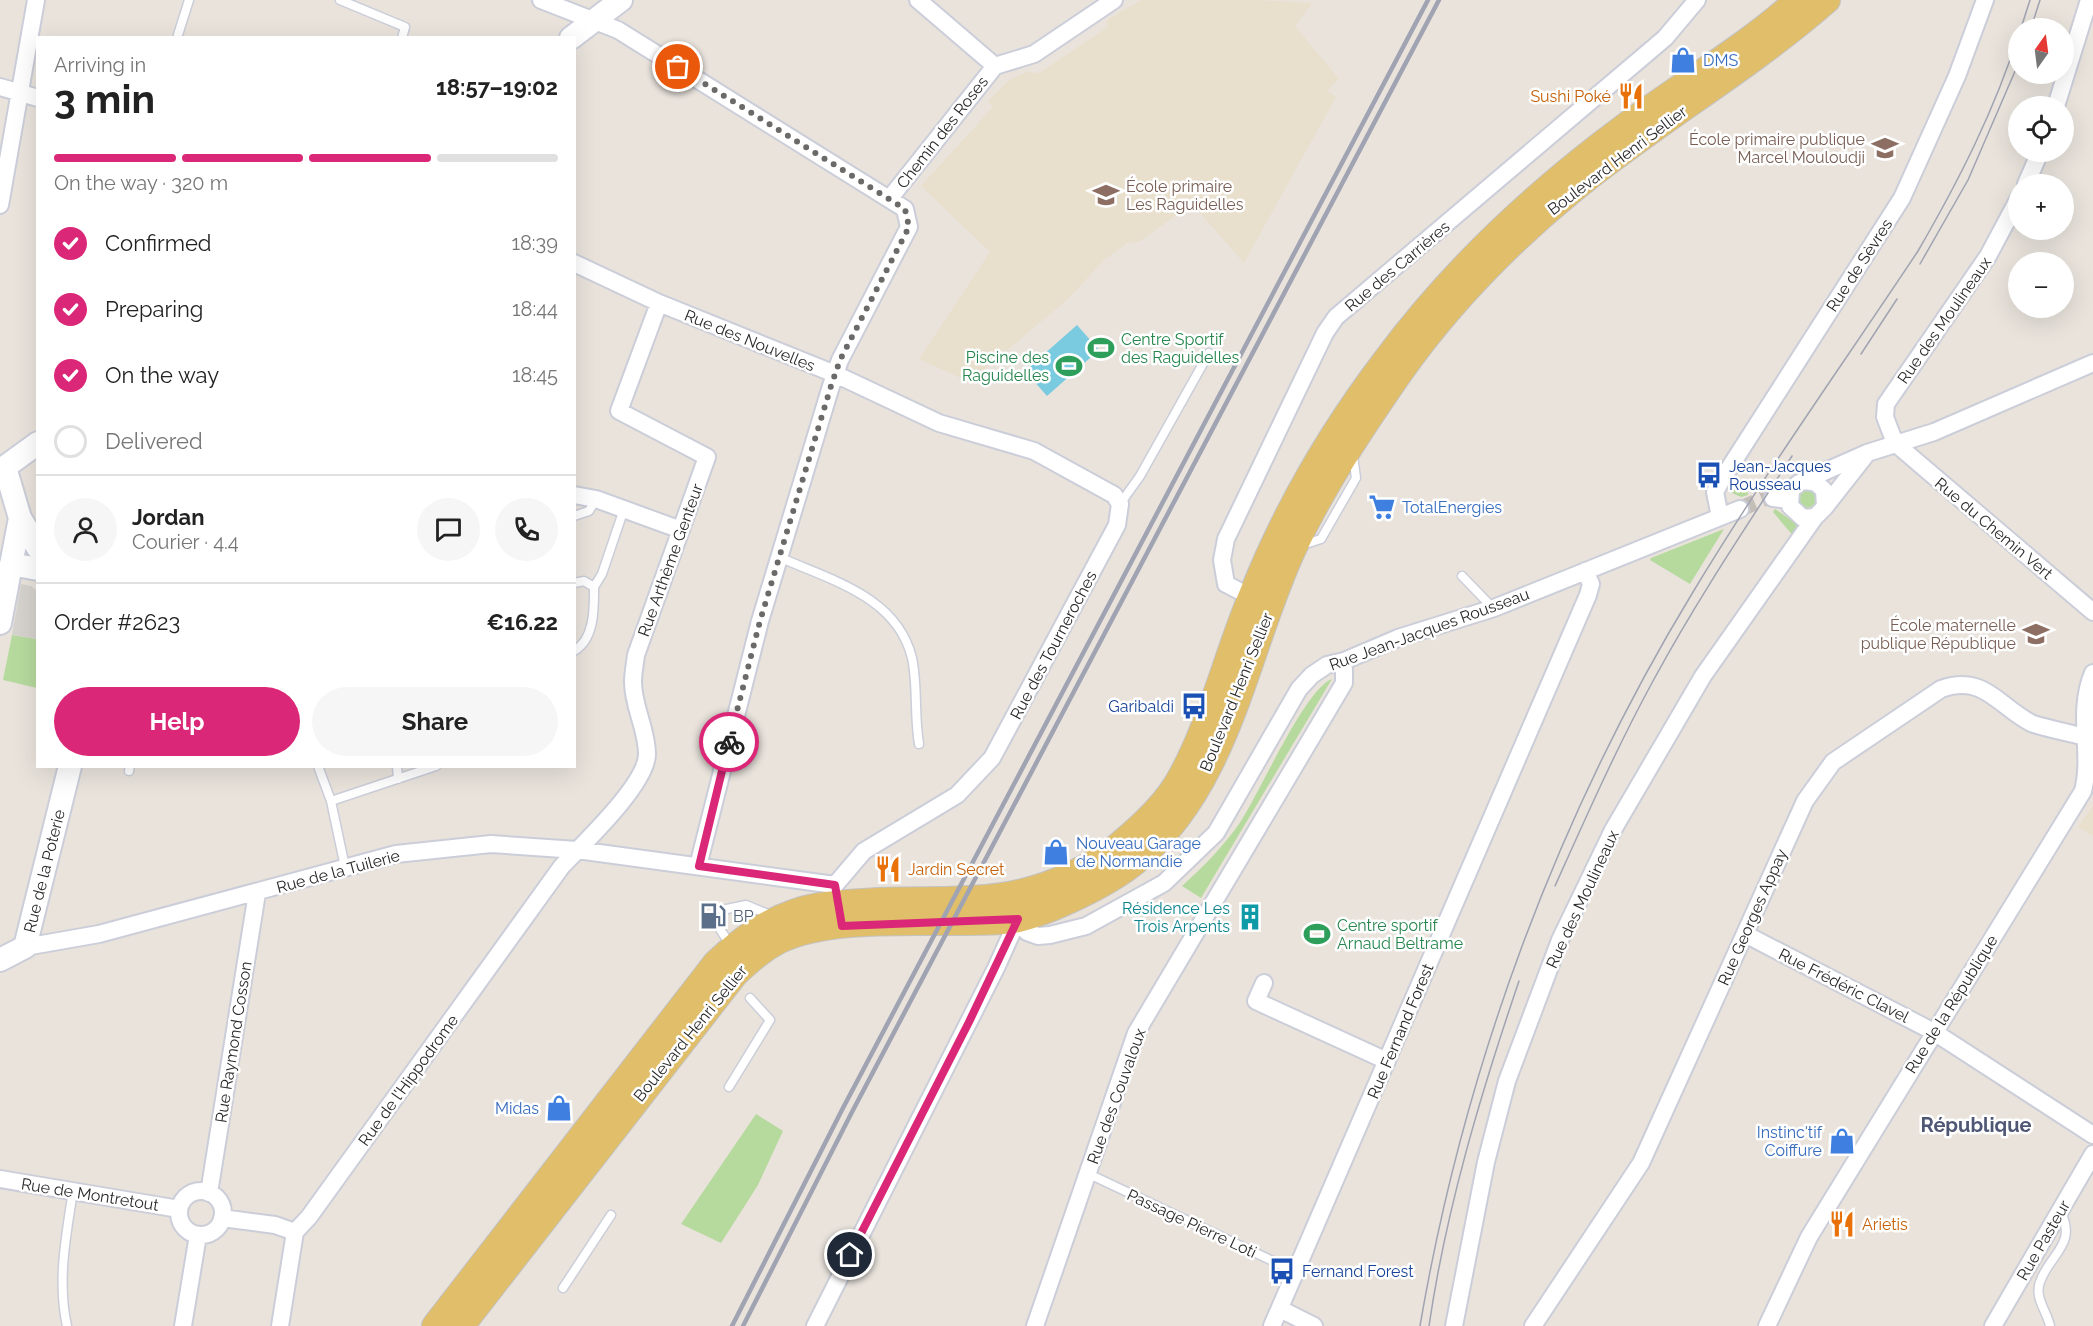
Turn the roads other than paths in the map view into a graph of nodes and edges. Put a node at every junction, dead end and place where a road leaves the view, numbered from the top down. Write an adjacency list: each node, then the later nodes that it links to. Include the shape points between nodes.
1 (36, 0): 19 (street)
2 (189, 0): 14 (lane)
3 (340, 0): 15 (lane, via 405,27)
4 (541, 0): 13 (street, Chemin des Roses)
5 (621, 0): 13 (street)
6 (918, 0): 17 (street)
7 (1114, 0): 17 (street, via 1034,54)
8 (1697, 0): 53 (street, Rue des Carrières, via 1648,53 1336,317 1226,539 1222,560 1226,584)
9 (1798, 0): 53 (main road, Boulevard Henri Sellier, via 1738,49 1625,126 1559,177 1485,245 1436,297 1385,361 1323,455)
10 (1827, 0): 76 (main road, Boulevard Henri Sellier, via 1748,64 1560,201 1500,257 1424,341 1351,445 1293,548 1213,759 1185,807 1161,838 1117,875)
11 (1985, 0): 42 (street, Rue de Sèvres, via 1957,76 1902,198 1721,481 1715,492)
12 (2089, 0): 20 (street)
13 (593, 21): 16 (street); 22 (street, Chemin des Roses, via 618,30)
14 (178, 36)
15 (403, 36)
16 (574, 36)
17 (995, 66): 22 (street, Chemin des Roses)
18 (0, 87): 19 (street)
19 (19, 93): 21 (street); 23 (street)
20 (2059, 96)
21 (36, 97)
22 (890, 198): 29 (street, Chemin des Roses, via 905,209 909,227)
23 (0, 205)
24 (2008, 219): 30 (street, Rue des Moulineaux, via 1988,256 1886,404 1885,417)
25 (576, 264): 26 (street, Rue des Nouvelles)
26 (659, 303): 29 (street, Rue des Nouvelles); 44 (street, Rue Arthème Genteur, via 619,411 707,457)
27 (1209, 353): 37 (lane, Rue des Tourneroches, via 1140,476)
28 (2093, 363): 30 (street, via 1934,432)
29 (835, 374): 37 (street, Rue des Nouvelles, via 939,423 1034,451 1114,495); 46 (street)
30 (1895, 443): 32 (street); 55 (street, Rue du Chemin Vert)
31 (36, 444): 33 (street)
32 (1868, 453): 34 (street); 40 (street, Rue des Moulineaux)
33 (2, 462): 43 (street)
34 (1788, 492): 40 (street, via 1798,515); 40 (street, via 1816,483 1824,490)
35 (576, 495): 36 (street)
36 (596, 499): 38 (street); 41 (lane, via 589,511)
37 (1120, 504): 73 (street, Rue des Tourneroches, via 1117,525 992,758 957,795 864,851)
38 (624, 509): 44 (street); 52 (lane)
39 (1740, 509): 42 (street, Rue Jean-Jacques Rousseau)
40 (1820, 512): 109 (street, Rue des Moulineaux, via 1703,676 1613,830 1560,940 1508,1081 1486,1162)
41 (576, 515)
42 (1720, 517): 49 (street, Rue Jean-Jacques Rousseau)
43 (21, 518): 45 (street); 47 (street)
44 (681, 530): 68 (street, Rue Arthème Genteur, via 634,667 633,683 647,755 645,765 623,798)
45 (36, 544)
46 (779, 557): 61 (lane, via 869,598 889,612 912,657); 69 (street)
47 (12, 564): 48 (street); 56 (street)
48 (36, 569)
49 (1585, 571): 54 (street, Rue Jean-Jacques Rousseau); 83 (street, Rue Fernand Forest, via 1591,584 1588,595)
50 (1462, 576): 54 (lane)
51 (576, 583): 52 (lane, via 584,581)
52 (594, 587): 57 (lane, via 593,620 582,647)
53 (1251, 597): 72 (main road, Boulevard Henri Sellier, via 1178,783 1155,812 1130,837 1085,867)
54 (1494, 608): 58 (street, Rue Jean-Jacques Rousseau, via 1398,638)
55 (2093, 612)
56 (0, 623)
57 (576, 650)
58 (1344, 661): 76 (street, Rue Jean-Jacques Rousseau, via 1327,665 1299,689 1216,832 1164,884 1086,926 1050,935 1028,932); 87 (street, Rue des Couvaloux, via 1344,683 1136,1033)
59 (2093, 673): 60 (street, Rue de la République, via 2087,687)
60 (2085, 737): 77 (street, Rue Georges Appay, via 2033,724 1976,684 1954,684 1941,689 1833,762 1805,801); 82 (street, Rue de la République, via 2083,791)
61 (919, 744)
62 (70, 768): 78 (street, Rue de la Poterie)
63 (319, 768): 67 (lane)
64 (398, 768): 66 (lane)
65 (430, 768): 66 (lane)
66 (398, 779): 67 (lane)
67 (331, 801): 70 (lane)
68 (577, 850): 69 (street, Rue de la Tuilerie); 70 (street, Rue de la Tuilerie, via 491,844 396,854); 95 (street, Rue de l'Hippodrome)
69 (699, 866): 73 (street, Rue de la Tuilerie)
70 (345, 867): 71 (street, Rue de la Tuilerie)
71 (257, 892): 78 (street, Rue de la Tuilerie, via 99,934); 90 (street, Rue Raymond Cosson)
72 (1003, 896): 73 (main road, Boulevard Henri Sellier); 76 (street)
73 (839, 905): 75 (main road, Boulevard Henri Sellier); 76 (main road, Boulevard Henri Sellier, via 912,923); 105 (main road, Boulevard Henri Sellier, via 805,930 759,951 735,974)
74 (722, 910): 75 (lane, via 746,905)
75 (779, 919): 104 (main road, Boulevard Henri Sellier, via 726,938 702,981)
76 (1018, 919): 100 (street)
77 (1744, 934): 82 (street, Rue Frédéric Clavel); 110 (street, Rue Georges Appay, via 1641,1163)
78 (26, 947): 79 (street, Rue de la Poterie)
79 (0, 960)
80 (1264, 983): 83 (street, via 1256,1001)
81 (750, 998): 84 (lane, via 770,1020)
82 (1934, 1032): 85 (street, Rue Frédéric Clavel); 111 (street, Rue de la République, via 1809,1237)
83 (1387, 1061): 97 (street, Rue Fernand Forest)
84 (729, 1087)
85 (2093, 1135)
86 (2093, 1154): 92 (street, Rue Pasteur)
87 (1089, 1174): 97 (lane, Passage Pierre Loti); 106 (street, Rue des Couvaloux)
88 (0, 1179): 89 (street, Rue de Montretout)
89 (73, 1191): 91 (street, Rue de Montretout); 101 (lane, via 62,1259)
90 (209, 1192): 91 (street, via 190,1194); 94 (street, via 219,1200)
91 (179, 1209): 96 (street, via 185,1229)
92 (2060, 1210): 112 (street, Rue Pasteur); 113 (lane, via 2067,1224 2065,1241 2040,1281 2038,1296)
93 (611, 1215): 98 (lane)
94 (222, 1218): 95 (street, via 275,1225); 96 (street, via 211,1233)
95 (295, 1232): 103 (street)
96 (198, 1235): 102 (street)
97 (1296, 1272): 99 (street, Rue Fernand Forest)
98 (563, 1288)
99 (1280, 1309): 107 (street, Rue Fernand Forest); 108 (street)
100 (822, 1324)
101 (67, 1326)
102 (183, 1326)
103 (280, 1326)
104 (435, 1326)
105 (461, 1326)
106 (1035, 1326)
107 (1272, 1326)
108 (1314, 1326)
109 (1454, 1326)
110 (1533, 1326)
111 (1767, 1326)
112 (1993, 1326)
113 (2050, 1326)

